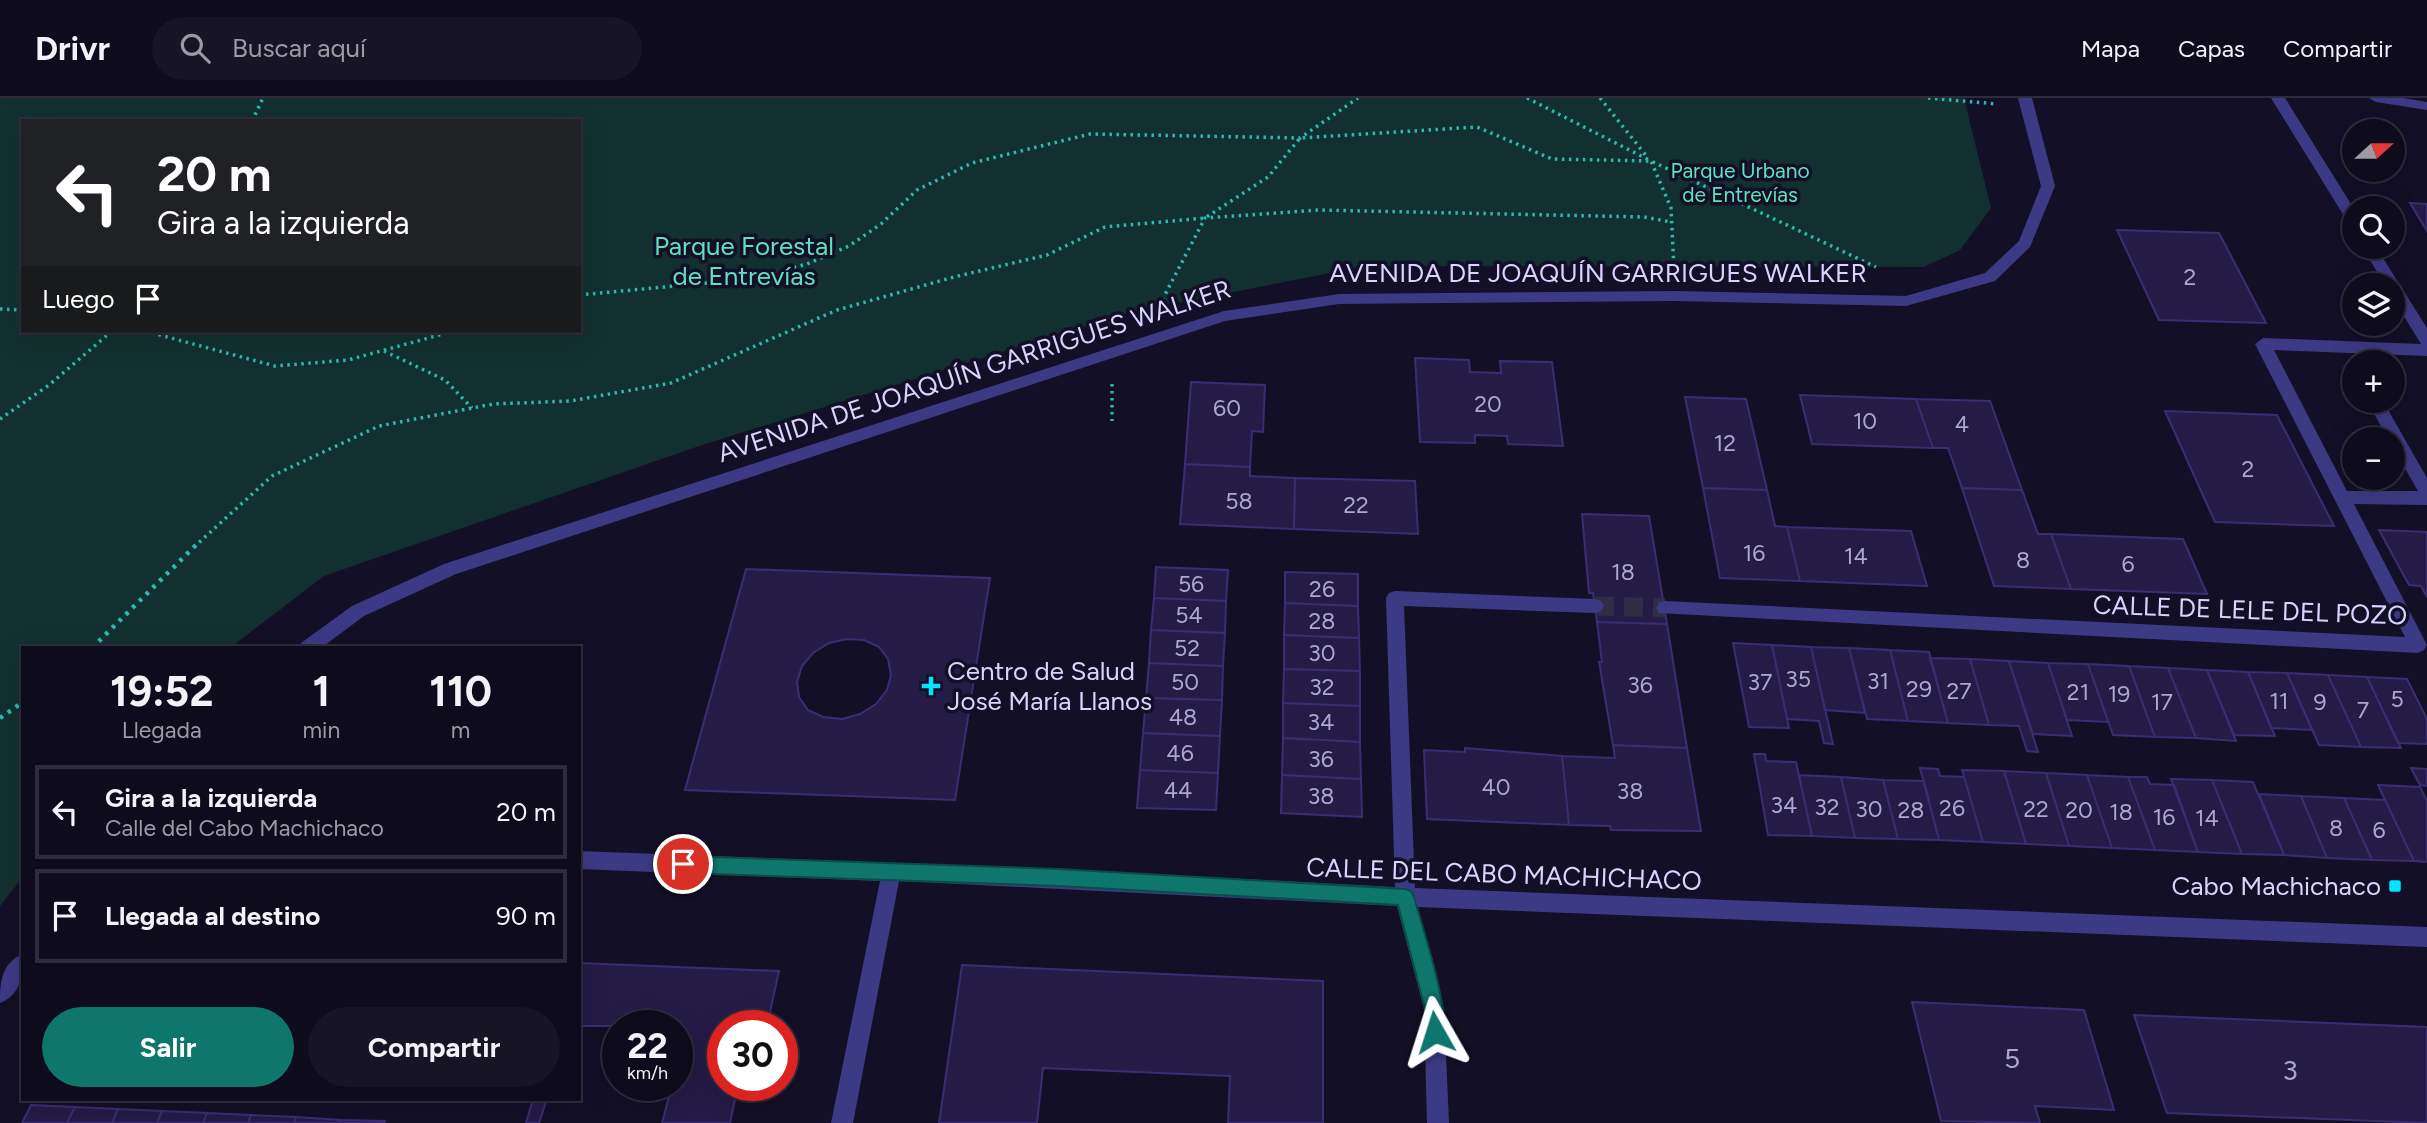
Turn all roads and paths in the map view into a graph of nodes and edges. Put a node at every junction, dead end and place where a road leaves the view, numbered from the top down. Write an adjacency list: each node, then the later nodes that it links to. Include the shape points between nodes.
1 (263, 98): 11 (path)
2 (1359, 98): 12 (path)
3 (1527, 98): 13 (path)
4 (1600, 98): 13 (path)
5 (1928, 98): 9 (path)
6 (2025, 98): 20 (street, AVENIDA DE JOAQUÍN GARRIGUES WALKER, via 2048,186 2025,243 1990,277 1906,301)
7 (2278, 98): 14 (street)
8 (2376, 98): 10 (street)
9 (1998, 104)
10 (2427, 106)
11 (253, 119)
12 (1300, 138): 13 (path, via 1477,127 1552,159); 15 (path, via 1268,177); 19 (path, via 1090,134 972,163 917,190 881,225 849,246 807,264 750,279)
13 (1651, 161): 16 (path, via 1671,208); 18 (path)
14 (2342, 202)
15 (1205, 218): 16 (path, via 1319,210 1483,212); 21 (path); 33 (path, via 1105,228 1047,256 837,310 671,383 570,401)
16 (1671, 222): 20 (path)
17 (2377, 259): 27 (street)
18 (1876, 267)
19 (581, 295)
20 (1675, 296): 32 (street, AVENIDA DE JOAQUÍN GARRIGUES WALKER, via 1339,299 1224,316)
21 (1158, 307)
22 (0, 309): 23 (path)
23 (21, 310)
24 (110, 333): 35 (path)
25 (152, 333): 31 (path, via 275,366 348,360)
26 (447, 333): 31 (path)
27 (2427, 341)
28 (2345, 347): 29 (street); 30 (street, CALLE DE LELE DEL POZO); 38 (street, CALLE DE LELE DEL POZO, via 2263,344)
29 (2347, 350)
30 (2427, 350)
31 (383, 351): 33 (path, via 435,374 463,392)
32 (1113, 353): 36 (path); 42 (street, AVENIDA DE JOAQUÍN GARRIGUES WALKER, via 450,569 358,611)
33 (472, 408): 41 (path, via 379,426 272,476)
34 (2382, 413): 37 (street)
35 (0, 419)
36 (1112, 421)
37 (2427, 495): 38 (street)
38 (2341, 497): 40 (street, CALLE DE LELE DEL POZO, via 2418,645)
39 (1594, 606): 47 (street, via 1395,598)
40 (1665, 608)
41 (94, 646)
42 (310, 646)
43 (21, 703): 44 (path)
44 (0, 719)
45 (581, 860): 46 (street, CALLE DEL CABO MACHICHACO)
46 (891, 873): 47 (street, CALLE DEL CABO MACHICHACO); 51 (street)
47 (1405, 897): 48 (street, CALLE DEL CABO MACHICHACO); 52 (street, via 1434,1009)
48 (2427, 937)
49 (21, 966): 50 (street)
50 (2, 988)
51 (842, 1123)
52 (1438, 1123)

